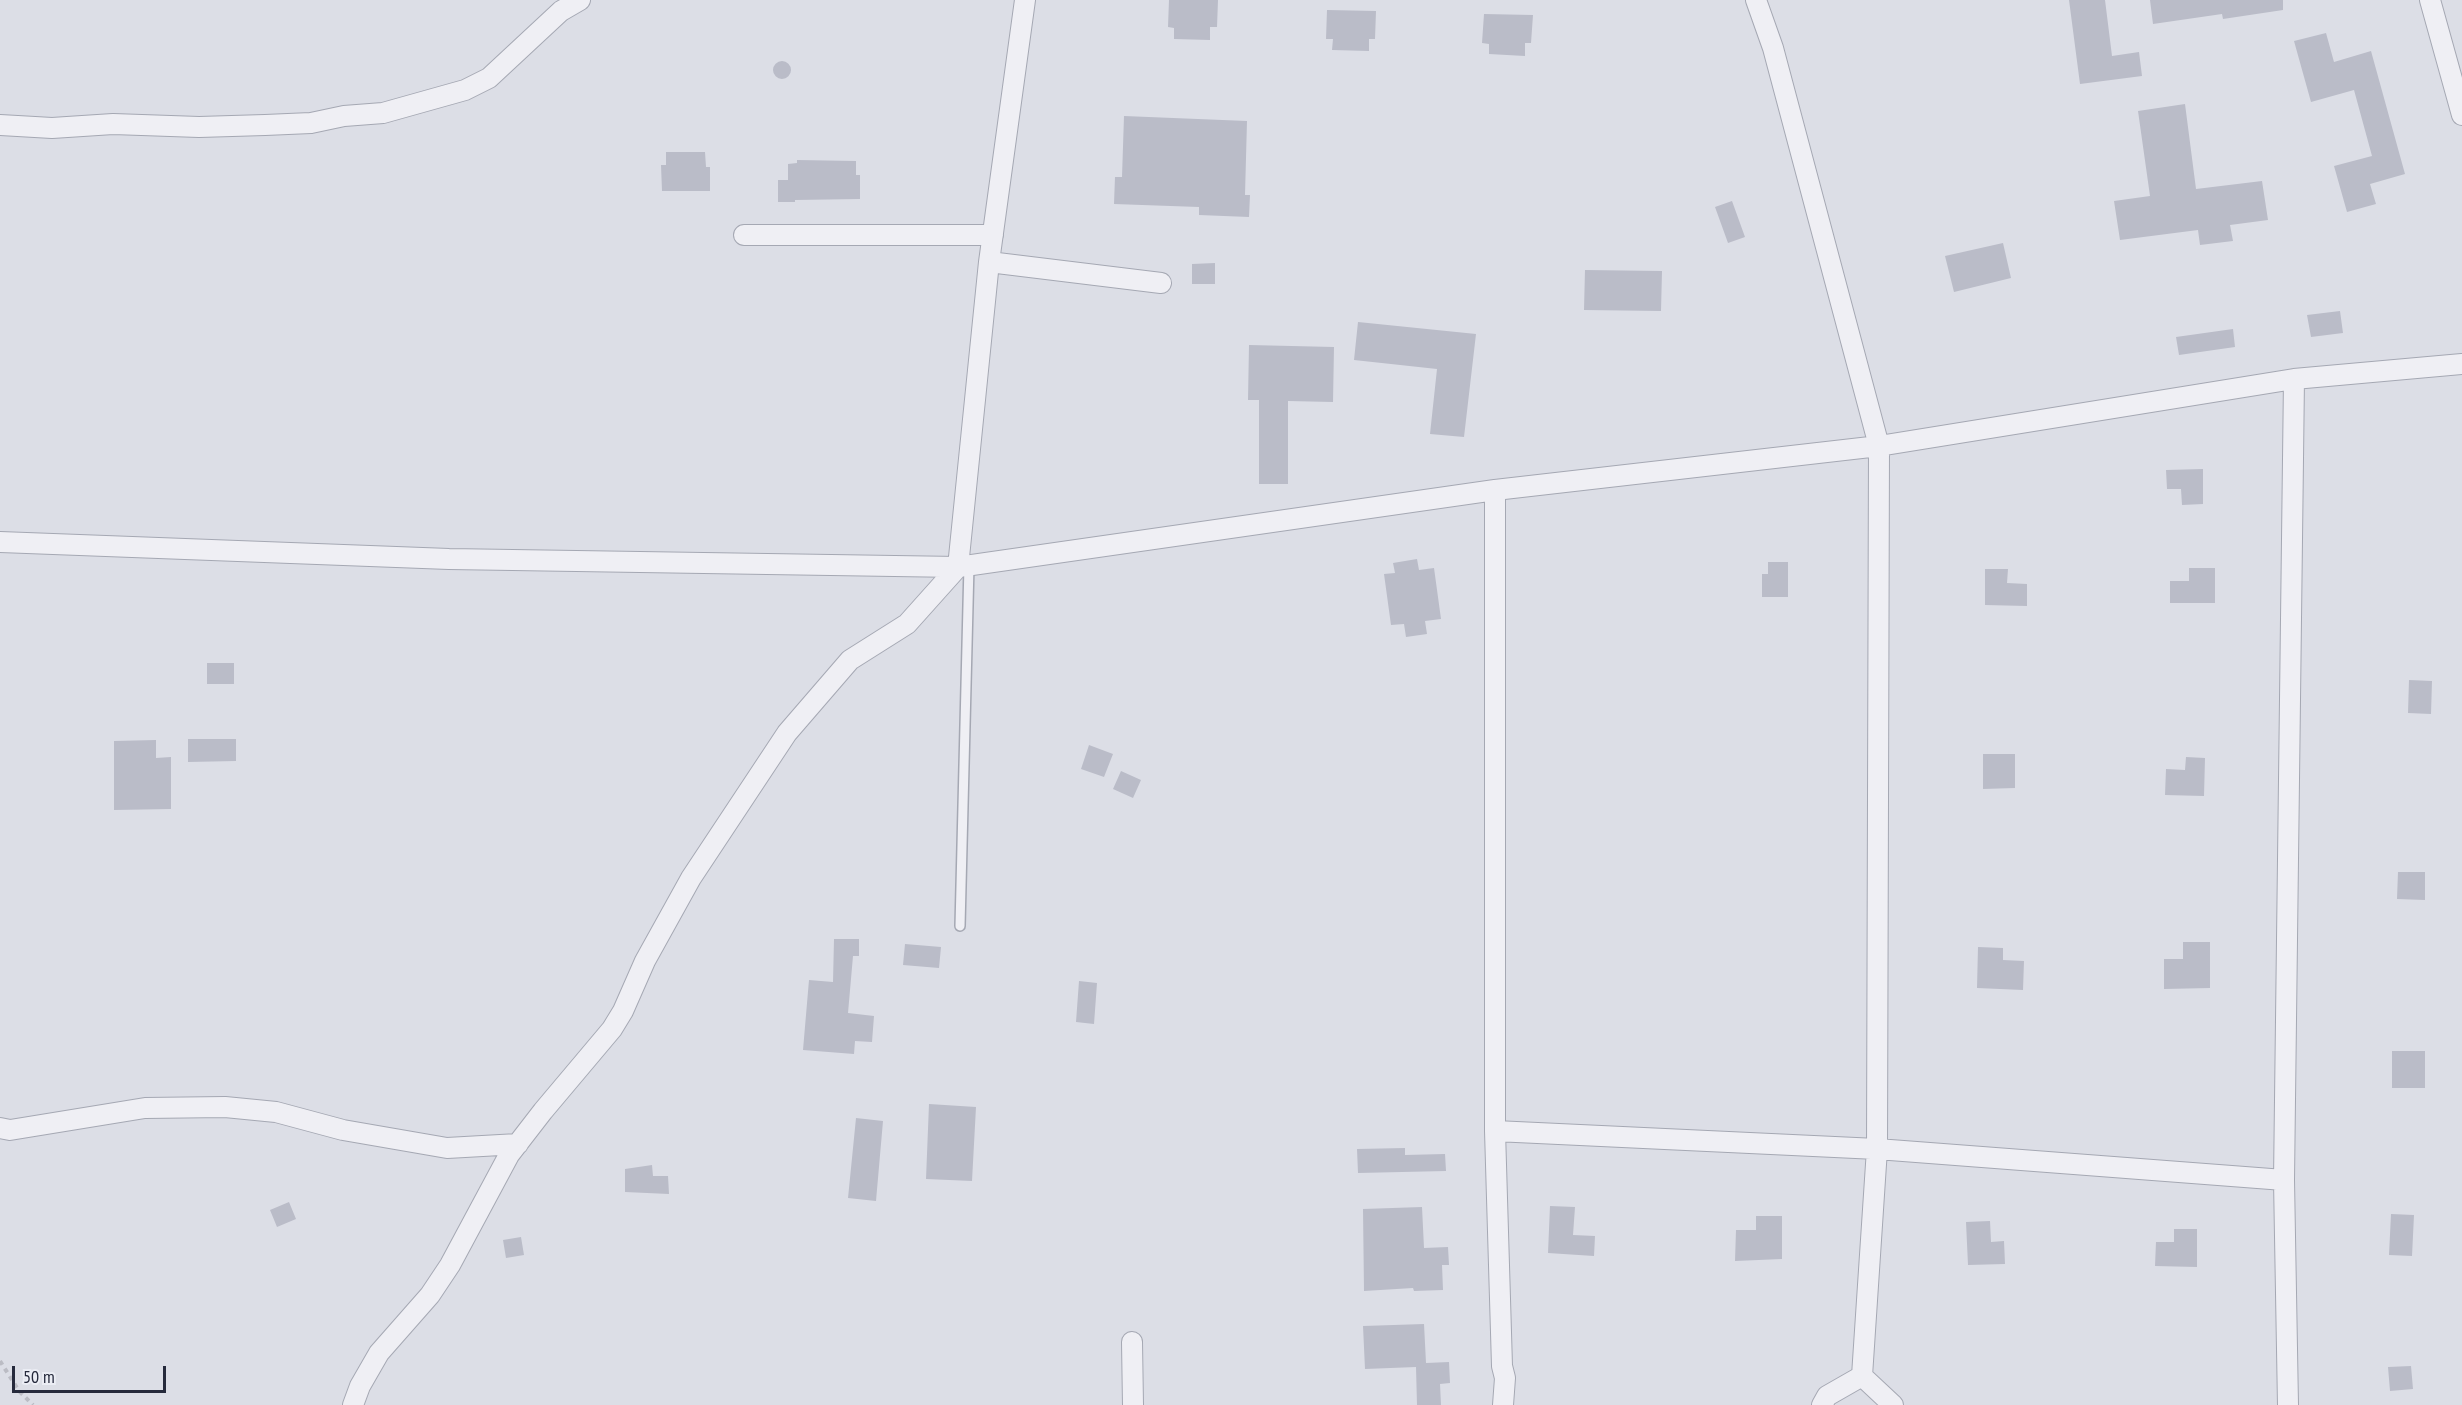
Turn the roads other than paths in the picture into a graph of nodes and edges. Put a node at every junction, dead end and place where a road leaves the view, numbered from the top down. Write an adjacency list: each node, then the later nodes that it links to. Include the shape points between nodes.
1 (580, 0): 6 (street, via 561,11 489,78 465,90 383,113 265,125)
2 (1025, 0): 8 (street)
3 (1756, 0): 13 (street, via 1773,48)
4 (2430, 0): 5 (street)
5 (2462, 115)
6 (0, 126)
7 (744, 235): 8 (street)
8 (993, 235): 9 (street)
9 (989, 262): 10 (street); 16 (street)
10 (1161, 283)
11 (2462, 364): 12 (street)
12 (2294, 378): 13 (street); 22 (street)
13 (1879, 446): 14 (street); 21 (street)
14 (1495, 490): 16 (street); 19 (street)
15 (0, 542): 16 (street, via 449,559)
16 (964, 566): 17 (lane); 20 (street, via 907,624 850,660 787,733 691,878 612,1029)
17 (960, 926)
18 (0, 1128): 20 (street, via 10,1130 146,1108 225,1107 276,1112 343,1130 447,1148)
19 (1495, 1131): 21 (street); 27 (street)
20 (518, 1144): 25 (street, via 441,1280 379,1353)
21 (1877, 1149): 22 (street); 24 (street)
22 (2284, 1180): 30 (street)
23 (1132, 1342): 26 (street)
24 (1862, 1376): 28 (street, via 1827,1396); 29 (street)
25 (353, 1405)
26 (1133, 1405)
27 (1503, 1405)
28 (1822, 1405)
29 (1893, 1405)
30 (2288, 1405)

